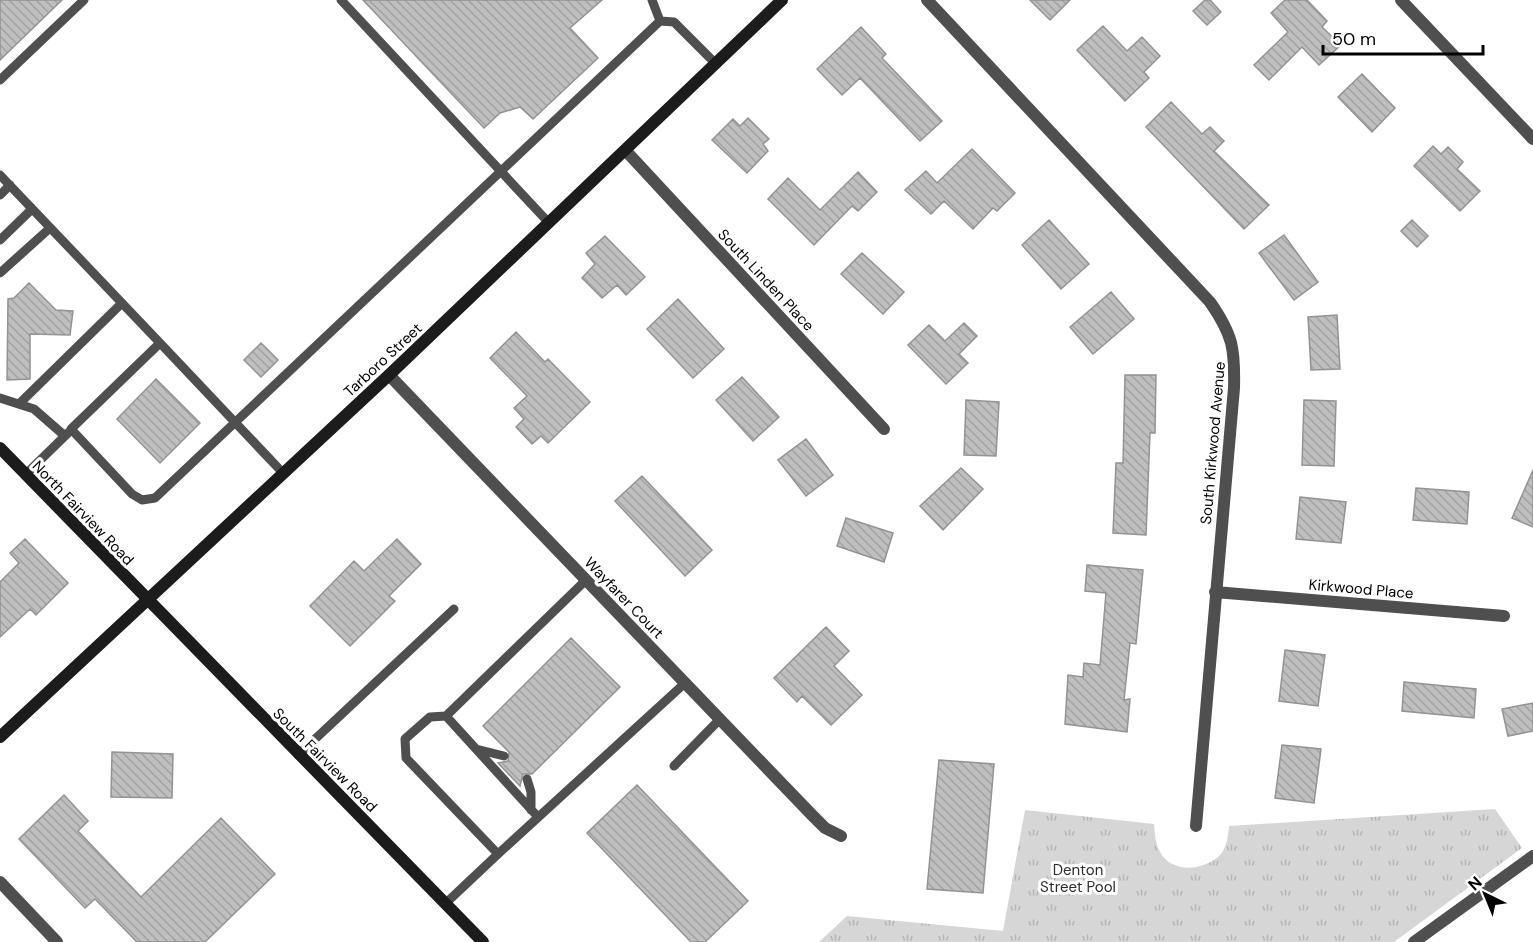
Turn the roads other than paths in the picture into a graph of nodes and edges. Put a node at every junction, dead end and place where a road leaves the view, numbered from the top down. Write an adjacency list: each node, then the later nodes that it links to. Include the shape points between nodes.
1 (84, 0): 9 (lane)
2 (340, 0): 12 (lane)
3 (652, 0): 7 (lane)
4 (782, 0): 8 (street, Tarboro Street)
5 (927, 0): 33 (street, South Kirkwood Avenue, via 1210,302 1227,327 1235,356 1234,388)
6 (1401, 0): 10 (street)
7 (660, 21): 8 (lane, via 674,22); 12 (lane)
8 (716, 64): 11 (street, Tarboro Street)
9 (0, 80)
10 (1533, 139)
11 (626, 151): 17 (street, Tarboro Street); 27 (street, South Linden Place)
12 (500, 173): 17 (lane); 26 (lane)
13 (0, 175): 14 (lane)
14 (10, 185): 15 (lane); 16 (lane)
15 (0, 195)
16 (32, 209): 18 (lane); 19 (lane)
17 (549, 223): 23 (street, Tarboro Street)
18 (50, 228): 20 (lane); 21 (lane)
19 (0, 240)
20 (0, 273)
21 (122, 303): 22 (lane); 25 (lane)
22 (160, 343): 26 (lane); 28 (lane)
23 (389, 375): 30 (street, Tarboro Street); 32 (street, Wayfarer Court)
24 (0, 398): 25 (lane)
25 (19, 404): 28 (lane, via 34,409)
26 (236, 423): 28 (lane, via 155,498 142,500); 30 (lane)
27 (884, 429)
28 (68, 433): 31 (lane)
29 (0, 448): 31 (street, North Fairview Road)
30 (283, 473): 34 (street, Tarboro Street)
31 (26, 474): 34 (street, North Fairview Road)
32 (586, 580): 37 (street, Wayfarer Court); 38 (lane)
33 (1215, 592): 36 (street, Kirkwood Place); 47 (street, South Kirkwood Avenue)
34 (145, 599): 40 (street, Tarboro Street); 42 (street, South Fairview Road)
35 (454, 609): 42 (lane)
36 (1504, 616)
37 (685, 683): 39 (street, Wayfarer Court); 46 (lane)
38 (446, 716): 41 (lane); 49 (lane, via 430,717 405,739 406,758)
39 (720, 719): 44 (lane); 48 (street, Wayfarer Court, via 825,828)
40 (0, 737)
41 (476, 749): 43 (lane); 46 (lane)
42 (298, 755): 52 (street, South Fairview Road)
43 (504, 756)
44 (674, 766)
45 (527, 779): 46 (lane)
46 (534, 814): 49 (lane)
47 (1196, 826)
48 (841, 836)
49 (498, 854): 52 (lane)
50 (1533, 856): 55 (street)
51 (0, 882): 53 (street)
52 (446, 903): 54 (street, South Fairview Road)
53 (57, 942)
54 (483, 942)
55 (1414, 942)

